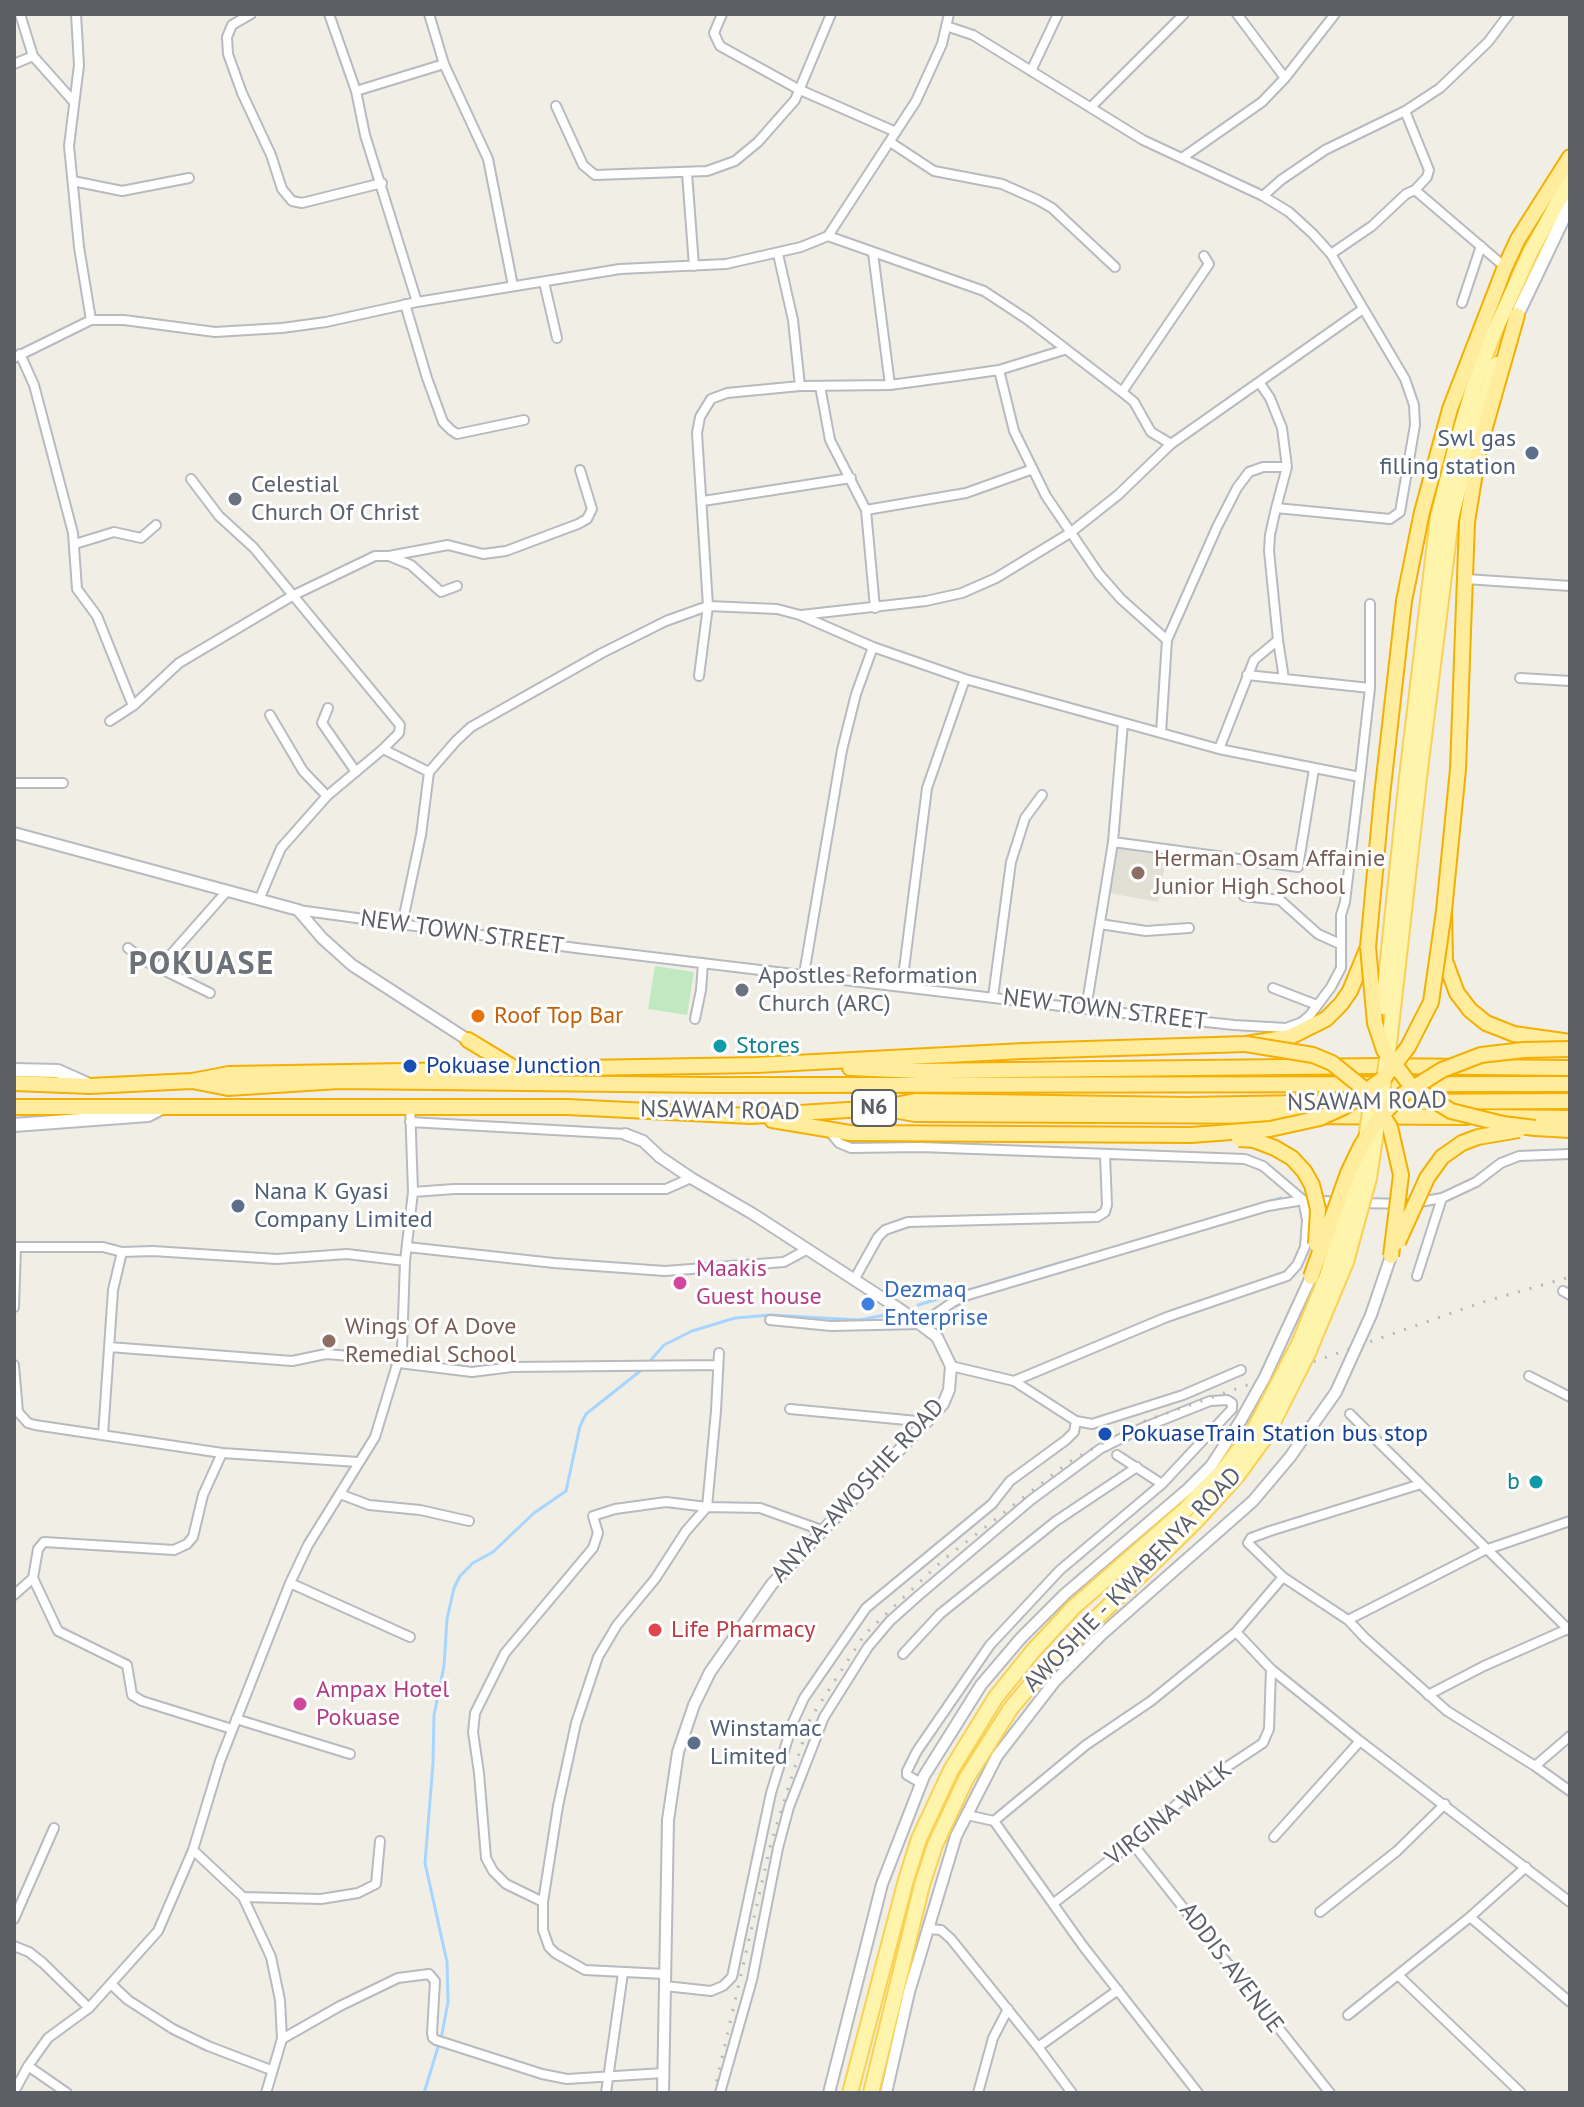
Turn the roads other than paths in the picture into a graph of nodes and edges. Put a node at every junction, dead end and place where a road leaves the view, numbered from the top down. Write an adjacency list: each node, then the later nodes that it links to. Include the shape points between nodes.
1 (20, 14): 15 (street)
2 (76, 14): 22 (street, via 79,65)
3 (251, 14): 34 (street, via 232,25 228,54 282,189 292,201 302,203)
4 (329, 14): 21 (street)
5 (429, 14): 17 (street)
6 (722, 14): 20 (street, via 714,33 720,46)
7 (831, 14): 20 (street)
8 (949, 14): 14 (street)
9 (1058, 14): 18 (street)
10 (1184, 14): 24 (street)
11 (1237, 14): 19 (street)
12 (1335, 14): 19 (street)
13 (1509, 14): 25 (street, via 1440,88)
14 (946, 26): 18 (street, via 973,35); 26 (street, via 916,101)
15 (33, 56): 16 (street); 22 (street)
16 (14, 64)
17 (444, 64): 21 (street); 48 (street, via 488,159)
18 (1031, 71): 24 (street)
19 (1285, 78): 29 (street, via 1262,102)
20 (798, 89): 26 (street); 30 (street, via 795,100 735,161)
21 (356, 91): 34 (street)
22 (74, 102): 33 (street, via 69,146)
23 (556, 106): 30 (street, via 583,165 595,175)
24 (1091, 107): 29 (street)
25 (1405, 111): 35 (street, via 1429,170); 36 (street, via 1325,150)
26 (896, 132): 27 (street)
27 (890, 142): 38 (street); 45 (street, via 934,171 1002,184 1038,200)
28 (1570, 157): 46 (highway)
29 (1182, 158): 36 (street)
30 (687, 173): 44 (street)
31 (189, 178): 33 (street, via 122,191)
32 (1570, 180): 108 (main road, via 1493,335 1455,449 1438,517)
33 (73, 181): 54 (street)
34 (382, 183): 49 (street)
35 (1415, 190): 39 (street); 42 (street)
36 (1263, 196): 42 (street, via 1289,212)
37 (1570, 204): 53 (main road)
38 (828, 236): 40 (street); 41 (street)
39 (1481, 246): 46 (street); 50 (street)
40 (873, 253): 56 (street, via 984,291); 60 (street)
41 (778, 254): 44 (street); 61 (street)
42 (1331, 254): 52 (street)
43 (1204, 256): 63 (street, via 1209,264)
44 (694, 266): 47 (street, via 620,269)
45 (1115, 267)
46 (1505, 267): 124 (highway, via 1450,409 1404,601)
47 (544, 282): 48 (street); 55 (street)
48 (513, 286): 49 (street)
49 (417, 302): 51 (street)
50 (1462, 303)
51 (405, 304): 54 (street, via 326,322 215,332); 64 (street, via 443,422 451,430 457,434)
52 (1363, 309): 59 (street); 72 (street, via 1405,379 1414,405 1400,512 1390,519)
53 (1517, 315): 78 (highway, via 1479,448 1467,522); 108 (main road, via 1474,427 1451,519)
54 (91, 320): 57 (street)
55 (557, 338)
56 (1064, 350): 58 (street); 63 (street)
57 (17, 356): 76 (street, via 34,385)
58 (999, 370): 60 (street); 67 (street, via 1014,431)
59 (1259, 382): 65 (street); 66 (street, via 1278,413)
60 (890, 385): 62 (street)
61 (800, 386): 62 (street); 71 (street, via 711,399 697,433)
62 (820, 386): 69 (street, via 830,440)
63 (1122, 392): 65 (street, via 1151,432)
64 (524, 420)
65 (1171, 444): 75 (street)
66 (1287, 467): 72 (street); 86 (street, via 1249,472 1237,488)
67 (1033, 469): 73 (street, via 966,493); 75 (street)
68 (580, 470): 77 (street, via 592,509 578,524 506,551 483,554 448,545)
69 (851, 478): 71 (street); 73 (street)
70 (191, 479): 81 (street)
71 (703, 501): 83 (street)
72 (1276, 508): 87 (street, via 1269,551)
73 (866, 510): 84 (street)
74 (156, 525): 76 (street, via 141,538 114,532)
75 (1070, 533): 84 (street, via 962,593); 86 (street, via 1121,599)
76 (75, 544): 96 (street, via 77,589 97,616)
77 (389, 556): 79 (street, via 417,569 441,592); 81 (street, via 375,556)
78 (1466, 579): 80 (street); 119 (highway, via 1458,769)
79 (457, 586)
80 (1570, 586)
81 (292, 596): 96 (street, via 179,663); 102 (street, via 400,725)
82 (1370, 604): 95 (street, NEW TOWN STREET)
83 (708, 606): 85 (street); 90 (street); 106 (street, via 628,640 471,727)
84 (875, 608): 85 (street)
85 (800, 615): 88 (street)
86 (1167, 640): 101 (street)
87 (1278, 640): 89 (street, via 1254,660); 93 (street)
88 (873, 647): 92 (street); 128 (street, via 842,750)
89 (1247, 675): 93 (street); 103 (street)
90 (699, 676)
91 (1520, 678): 94 (street)
92 (965, 679): 100 (street); 129 (street, via 927,788)
93 (1284, 679): 95 (street)
94 (1570, 681)
95 (1370, 688): 107 (street, NEW TOWN STREET)
96 (133, 706): 99 (street)
97 (328, 708): 105 (street, via 322,723)
98 (270, 715): 112 (street, via 303,771)
99 (110, 721)
100 (1123, 723): 101 (street); 114 (street)
101 (1161, 733): 103 (street)
102 (383, 749): 105 (street); 106 (street)
103 (1219, 749): 104 (street)
104 (1314, 769): 107 (street); 114 (street, via 1298,867)
105 (356, 772): 112 (street)
106 (429, 772): 121 (street)
107 (1360, 777): 123 (street, NEW TOWN STREET)
108 (1413, 778): 197 (main road, AWOSHIE - KWABENYA ROAD, bridge, via 1364,1153 1327,1276)
109 (14, 783): 110 (street)
110 (63, 783)
111 (1042, 795): 132 (street, via 1025,818 1011,862)
112 (327, 796): 117 (street, via 281,848)
113 (14, 833): 115 (street)
114 (1113, 842): 120 (street)
115 (227, 891): 117 (street); 127 (street)
116 (1244, 896): 123 (street, via 1280,900 1318,934)
117 (259, 900): 118 (street)
118 (298, 910): 121 (street, NEW TOWN STREET); 136 (street, via 352,965)
119 (1444, 911): 137 (highway, bridge, via 1445,961 1470,1010 1514,1034); 162 (highway, bridge, via 1431,1002 1408,1047 1384,1078 1320,1118 1270,1129)
120 (1100, 924): 122 (street, via 1146,931); 134 (street)
121 (402, 925): 126 (street, NEW TOWN STREET)
122 (1189, 928)
123 (1340, 944): 133 (street, NEW TOWN STREET, via 1341,968)
124 (1368, 947): 138 (highway, bridge, via 1350,991 1326,1019 1290,1037); 158 (highway, bridge, via 1375,1023 1384,1050 1411,1086 1451,1111)
125 (128, 948): 127 (street)
126 (703, 963): 128 (street, NEW TOWN STREET); 135 (street)
127 (159, 968): 131 (street)
128 (804, 974): 129 (street, NEW TOWN STREET)
129 (902, 985): 132 (street, NEW TOWN STREET)
130 (1273, 988): 133 (street)
131 (210, 993)
132 (993, 997): 134 (street, NEW TOWN STREET)
133 (1317, 1005): 134 (street, NEW TOWN STREET, via 1302,1022 1286,1028)
134 (1086, 1009)
135 (695, 1019)
136 (468, 1040): 143 (highway); 144 (highway, via 475,1059)
137 (1570, 1042)
138 (1246, 1044): 140 (highway); 173 (highway, bridge, via 1332,1063 1375,1104 1390,1127 1401,1175)
139 (1570, 1049): 176 (highway, bridge, via 1481,1055 1442,1070 1402,1095 1361,1146)
140 (757, 1065): 141 (highway, via 918,1071); 143 (highway)
141 (1570, 1068)
142 (14, 1070): 148 (main road, via 58,1071)
143 (518, 1070): 144 (highway)
144 (463, 1071): 145 (highway, via 229,1074)
145 (192, 1081): 147 (highway, NSAWAM ROAD / N6, via 228,1088 339,1081); 148 (highway, NSAWAM ROAD / N6)
146 (14, 1083): 148 (highway, NSAWAM ROAD / N6)
147 (1570, 1084)
148 (90, 1086)
149 (1570, 1101): 153 (highway, NSAWAM ROAD / N6, via 915,1101)
150 (410, 1105): 151 (highway, NSAWAM ROAD / N6); 154 (highway, NSAWAM ROAD / N6); 156 (street)
151 (164, 1107): 152 (highway, NSAWAM ROAD / N6); 157 (main road, via 148,1115)
152 (16, 1108)
153 (880, 1108): 154 (highway, NSAWAM ROAD / N6); 155 (highway, via 915,1114)
154 (751, 1116): 160 (highway)
155 (1570, 1118)
156 (410, 1122): 161 (street); 166 (street)
157 (14, 1125)
158 (1535, 1128): 159 (highway); 173 (highway, bridge, via 1478,1137 1442,1157)
159 (1570, 1130)
160 (830, 1132): 162 (highway); 164 (street, via 851,1148)
161 (625, 1134): 165 (street, ANYAA-AWOSHIE ROAD, via 643,1141)
162 (1191, 1135): 176 (highway, bridge, via 1254,1140 1292,1158 1304,1171 1318,1209)
163 (1570, 1154): 167 (street, via 1519,1156)
164 (1105, 1155): 168 (street, via 1245,1159 1263,1166); 177 (street, via 1107,1205 1097,1217 908,1222 878,1237)
165 (691, 1178): 166 (street, via 666,1189); 171 (street, ANYAA-AWOSHIE ROAD)
166 (413, 1192): 170 (street)
167 (1442, 1198): 168 (street, via 1409,1204); 175 (street)
168 (1303, 1200): 180 (street, via 968,1295); 189 (street, via 1305,1247 1287,1276 1167,1317)
169 (15, 1247): 172 (street, via 103,1247); 178 (street)
170 (407, 1247): 171 (street, via 665,1271 784,1262); 174 (street)
171 (808, 1249): 177 (street, ANYAA-AWOSHIE ROAD)
172 (122, 1252): 174 (street, via 277,1259 356,1254); 181 (street)
173 (1391, 1256): 231 (street, bridge, via 1336,1392 1290,1457 1253,1501 1055,1681 997,1756)
174 (405, 1261): 183 (street)
175 (1417, 1276)
176 (1311, 1277): 228 (street, bridge, via 1265,1377 1211,1466 1021,1638 981,1685)
177 (854, 1280): 180 (street, ANYAA-AWOSHIE ROAD)
178 (14, 1307)
179 (770, 1320): 180 (street, via 831,1326)
180 (921, 1324): 186 (street, ANYAA-AWOSHIE ROAD, via 937,1337)
181 (109, 1347): 183 (street, via 292,1361 321,1354); 198 (street)
182 (719, 1353): 185 (street)
183 (399, 1362): 185 (street, via 472,1372); 201 (street, via 375,1437)
184 (14, 1365): 198 (street, via 16,1407 28,1423)
185 (718, 1365): 206 (street)
186 (951, 1366): 189 (street); 196 (street, ANYAA-AWOSHIE ROAD, via 949,1390)
187 (1241, 1370): 190 (street)
188 (1529, 1376): 191 (street)
189 (1014, 1381): 195 (street)
190 (1183, 1395): 193 (street); 195 (street, via 1100,1423)
191 (1570, 1397)
192 (790, 1409): 196 (street)
193 (1189, 1409): 203 (street, via 1210,1401 1232,1403); 269 (street, via 1100,1449 1071,1468 890,1621 842,1685 789,1807 752,1980)
194 (1350, 1414): 204 (street)
195 (1076, 1421): 252 (street, via 1066,1440 1010,1481 992,1504 866,1608 793,1722 771,1793 732,1977 711,1991)
196 (928, 1422): 209 (street, ANYAA-AWOSHIE ROAD)
197 (1260, 1434): 271 (main road, AWOSHIE - KWABENYA ROAD, via 1186,1509 1074,1607 988,1710 951,1770 919,1839); 272 (main road, AWOSHIE - KWABENYA ROAD, via 1237,1476 1043,1670 972,1767 922,1885)
198 (103, 1435): 199 (street)
199 (222, 1453): 201 (street); 212 (street, via 187,1544 174,1550 44,1542)
200 (1117, 1455): 202 (street)
201 (358, 1462): 205 (street)
202 (1137, 1467): 203 (street); 219 (street, via 1056,1521 940,1614)
203 (1162, 1484): 228 (street, via 1060,1570 990,1645 907,1771)
204 (1421, 1484): 210 (street); 211 (street, via 1251,1538 1248,1543)
205 (340, 1494): 207 (street, via 369,1505); 213 (street)
206 (707, 1507): 209 (street, via 760,1508); 240 (street, via 598,1657 572,1737); 240 (street, via 666,1502 593,1516 598,1533 593,1548 505,1653 475,1713 486,1858 506,1884)
207 (469, 1521)
208 (1570, 1521): 210 (street)
209 (824, 1531): 249 (street, ANYAA-AWOSHIE ROAD, via 772,1584 720,1657 683,1734 668,1820)
210 (1485, 1550): 215 (street); 216 (street)
211 (1283, 1577): 215 (street); 217 (street)
212 (33, 1578): 214 (street); 223 (street, via 58,1631 127,1665 132,1695)
213 (290, 1583): 218 (street); 222 (street)
214 (14, 1595)
215 (1348, 1620): 221 (street)
216 (1569, 1629): 221 (street)
217 (1236, 1632): 220 (street); 232 (street)
218 (410, 1637)
219 (903, 1654)
220 (1271, 1669): 225 (street); 236 (street, VIRGINA WALK, via 1269,1729 1263,1743 1198,1786)
221 (1428, 1695): 227 (street)
222 (236, 1719): 223 (street); 226 (street)
223 (232, 1729): 237 (street)
224 (1570, 1736): 227 (street)
225 (1360, 1741): 230 (street); 234 (street)
226 (350, 1754)
227 (1535, 1766): 229 (street)
228 (921, 1783): 270 (street, via 882,1884)
229 (1570, 1791)
230 (1445, 1804): 238 (street); 243 (street, via 1397,1851)
231 (967, 1815): 232 (street); 246 (street)
232 (994, 1821): 242 (street)
233 (54, 1828): 245 (street)
234 (1274, 1837)
235 (380, 1841): 239 (street, via 379,1877 358,1893 321,1899)
236 (1132, 1843): 242 (street, VIRGINA WALK); 277 (street, ADDIS AVENUE)
237 (193, 1850): 239 (street); 251 (street, via 158,1931)
238 (1526, 1867): 241 (street); 244 (street)
239 (243, 1897): 258 (street, via 271,1957)
240 (543, 1902): 248 (street, via 543,1930 555,1953 585,1970)
241 (1570, 1902)
242 (1054, 1903): 253 (street)
243 (1320, 1912)
244 (1470, 1917): 250 (street); 254 (street)
245 (14, 1919)
246 (928, 1929): 256 (street, via 941,1930 951,1939); 273 (street)
247 (14, 1946): 255 (street, via 43,1963)
248 (623, 1973): 249 (street); 263 (street)
249 (665, 1974): 252 (street, ANYAA-AWOSHIE ROAD)
250 (1399, 1976): 257 (street); 278 (street)
251 (112, 1985): 255 (street); 261 (street, via 173,2029)
252 (665, 1986): 262 (street, ANYAA-AWOSHIE ROAD)
253 (1118, 1990): 259 (street); 276 (street)
254 (1570, 2002)
255 (89, 2008): 260 (street, via 48,2038)
256 (1008, 2009): 259 (street); 274 (street, via 993,2038)
257 (1348, 2015)
258 (282, 2039): 261 (street); 263 (street, via 398,1978 429,1974 435,1981 433,2038 556,2078)
259 (1038, 2047): 275 (street)
260 (28, 2066): 264 (street); 265 (street)
261 (271, 2070): 266 (street)
262 (664, 2073): 263 (street); 268 (street, ANYAA-AWOSHIE ROAD)
263 (610, 2078): 267 (street)
264 (14, 2092)
265 (67, 2093)
266 (266, 2093)
267 (606, 2093)
268 (663, 2093)
269 (720, 2093)
270 (829, 2093)
271 (850, 2093): 272 (main road)
272 (868, 2093)
273 (886, 2093)
274 (978, 2093)
275 (1072, 2093)
276 (1198, 2093)
277 (1330, 2093)
278 (1521, 2093)

